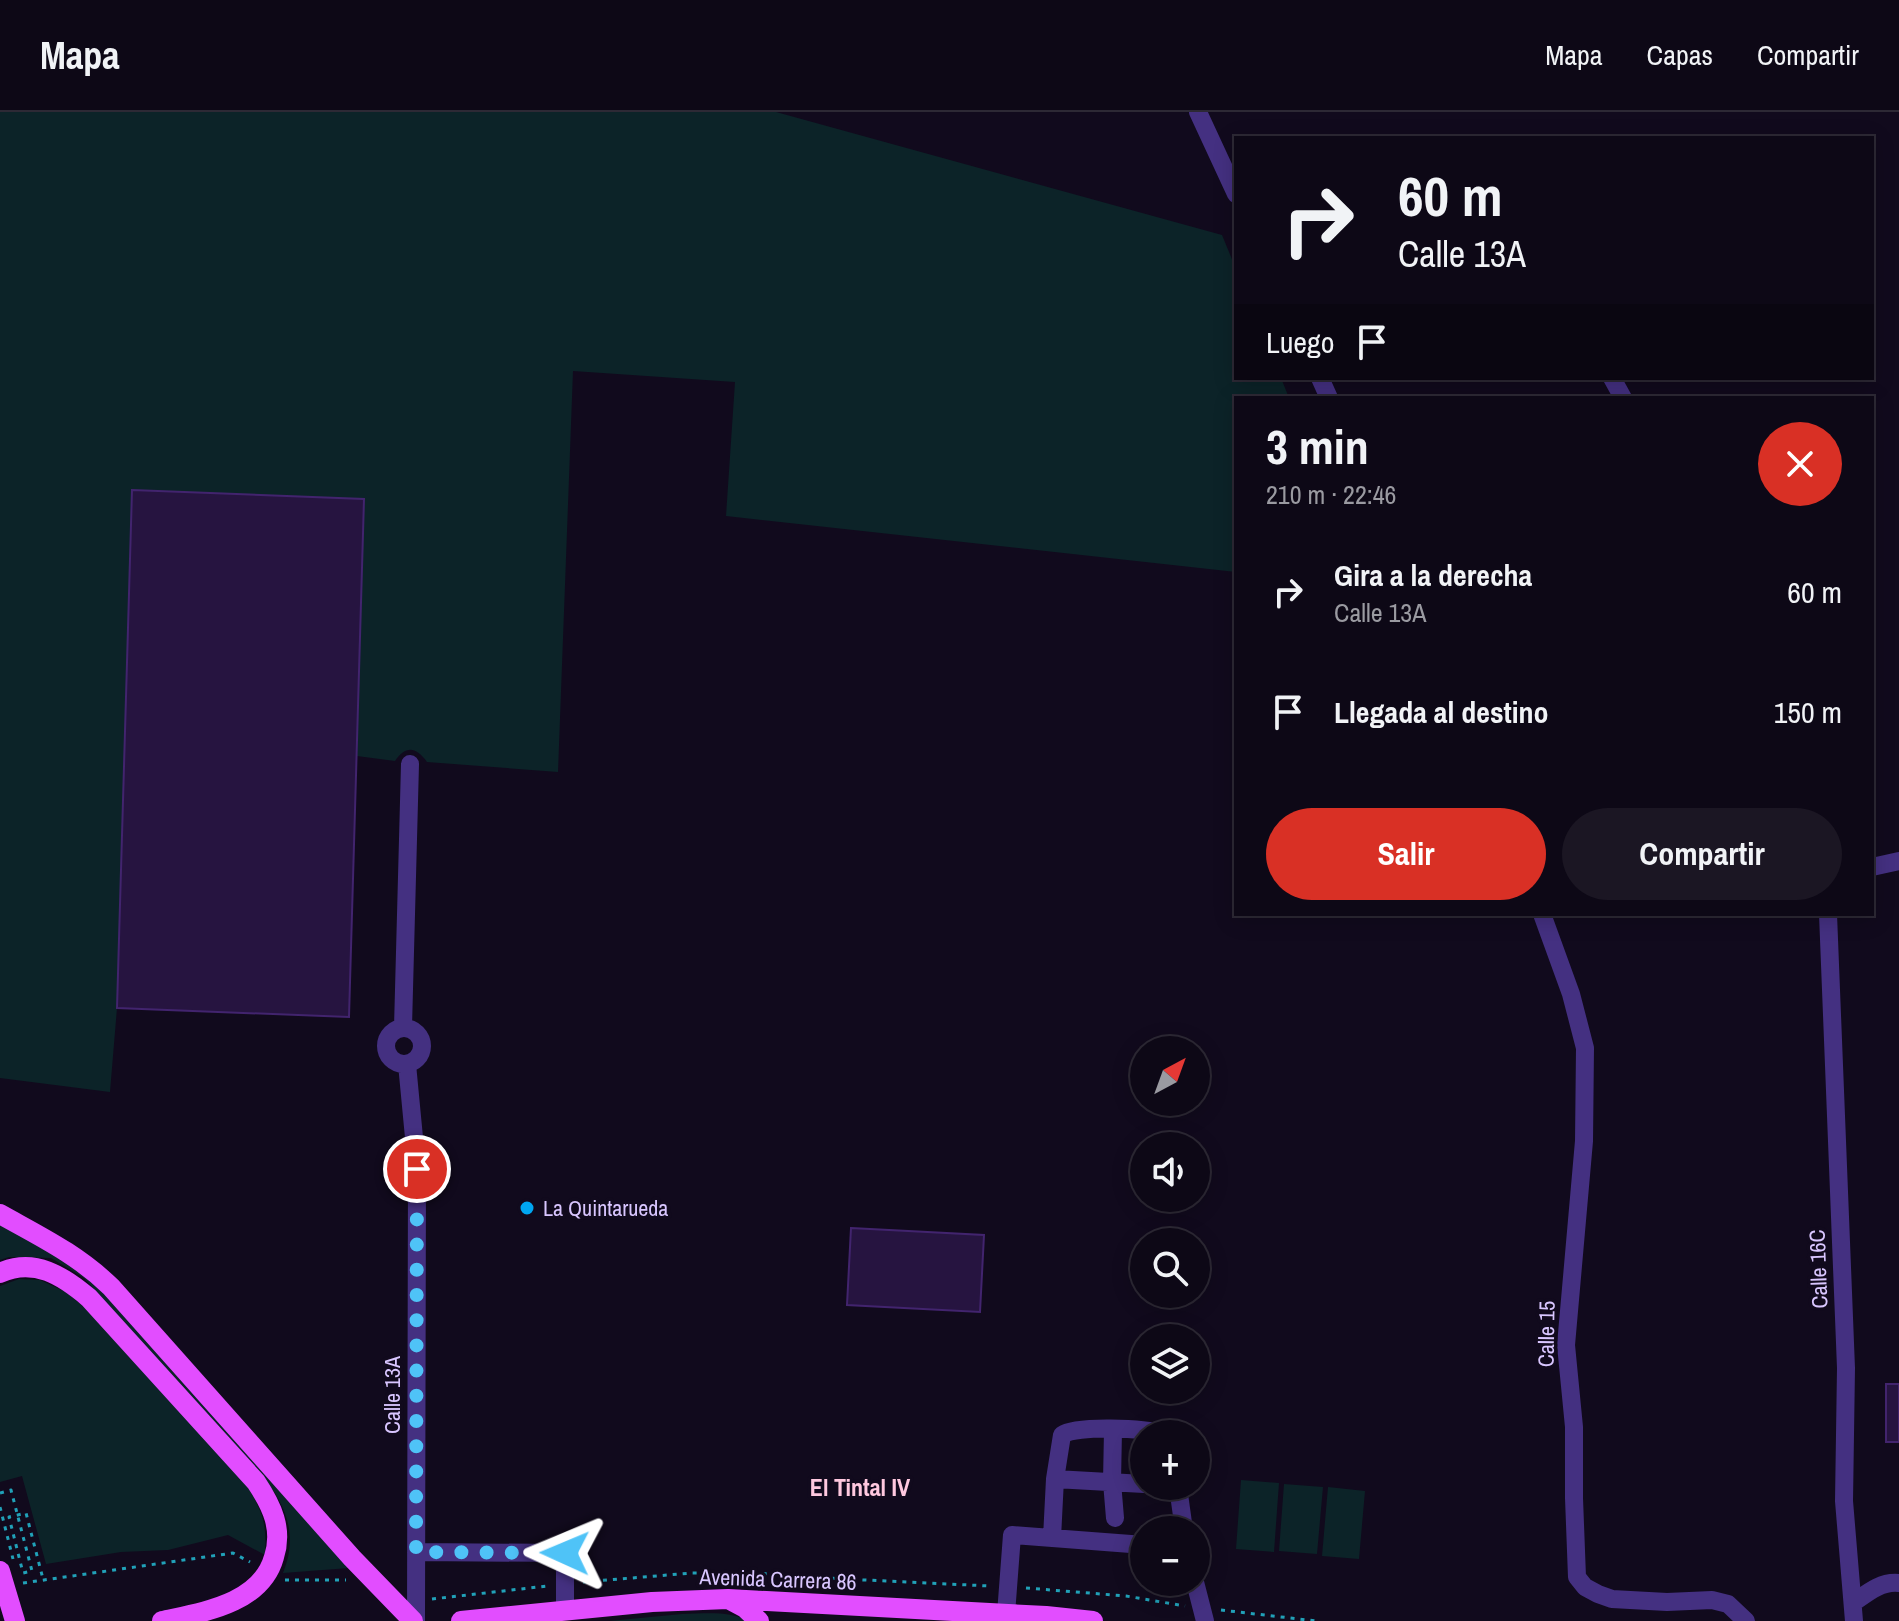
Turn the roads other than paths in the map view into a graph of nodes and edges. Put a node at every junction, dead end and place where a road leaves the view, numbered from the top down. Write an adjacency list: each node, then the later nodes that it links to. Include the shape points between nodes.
1 (1198, 112): 2 (street)
2 (1234, 190)
3 (410, 764): 18 (street, Calle 13A, via 403,1027 385,1044 391,1059 407,1064 417,1169)
4 (1899, 861): 5 (street)
5 (1874, 867)
6 (1543, 916): 35 (street, Calle 15, via 1585,1048 1584,1141 1566,1345 1574,1427 1577,1577 1585,1587 1612,1599 1712,1600 1728,1604)
7 (1828, 916): 25 (street, Calle 16C, via 1854,1368 1844,1501)
8 (0, 1214): 29 (main road, via 91,1267)
9 (0, 1273): 28 (main road, via 26,1266 69,1281 267,1499 278,1535 270,1573 233,1601)
10 (1113, 1430): 11 (street); 12 (street, via 1069,1430 1062,1435); 13 (street)
11 (1130, 1430)
12 (1055, 1479): 13 (street); 16 (street)
13 (1112, 1482): 14 (street); 15 (street)
14 (1130, 1483)
15 (1115, 1518)
16 (1052, 1538): 17 (street); 26 (street, via 1012,1535)
17 (1130, 1544)
18 (416, 1552): 24 (street, via 565,1553); 29 (street, Calle 13A)
19 (6, 1578): 27 (main road)
20 (1899, 1583): 25 (street, via 1870,1590)
21 (1199, 1596): 34 (street)
22 (728, 1599): 23 (main road, Avenida Carrera 86); 24 (main road, Avenida Carrera 86); 31 (main road)
23 (857, 1605): 26 (main road, Avenida Carrera 86); 32 (main road)
24 (565, 1611): 30 (main road, Avenida Carrera 86)
25 (1853, 1612)
26 (1006, 1614): 33 (main road, Avenida Carrera 86)
27 (15, 1621)
28 (162, 1621)
29 (414, 1621)
30 (461, 1621)
31 (759, 1621)
32 (830, 1621)
33 (1093, 1621)
34 (1205, 1621)
35 (1746, 1621)

